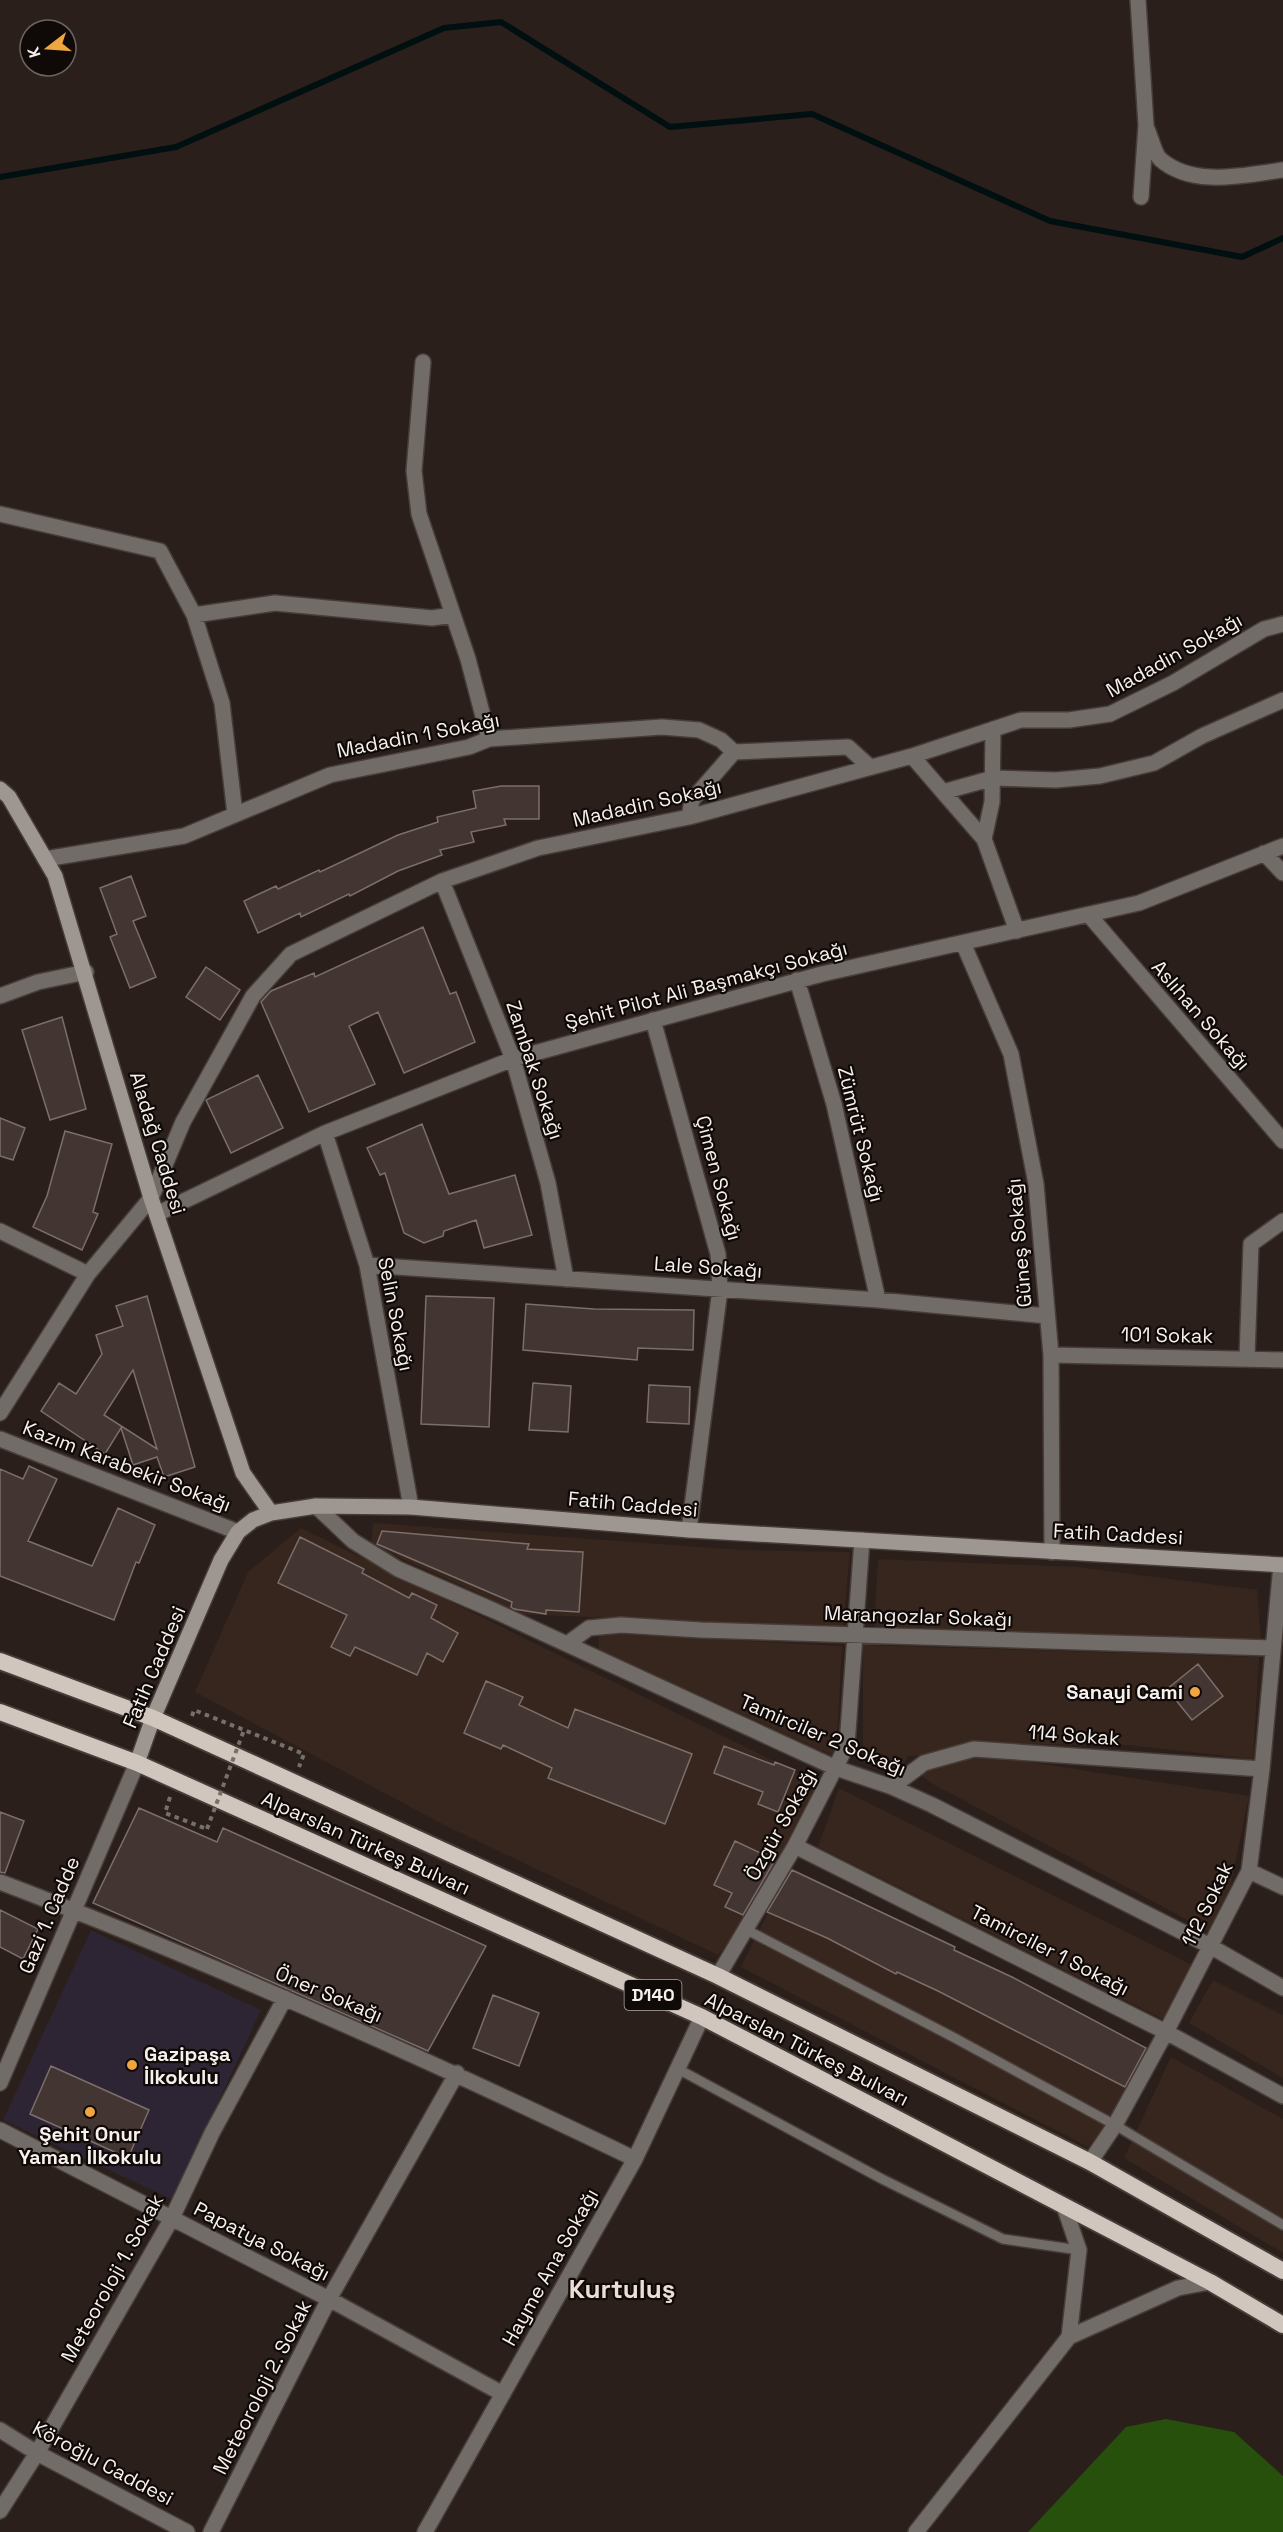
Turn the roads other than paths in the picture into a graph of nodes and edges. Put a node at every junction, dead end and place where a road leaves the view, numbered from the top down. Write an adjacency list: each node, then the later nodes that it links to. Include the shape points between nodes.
1 (1138, 0): 2 (street)
2 (1146, 126): 3 (street, via 1159,158 1191,176 1229,177); 4 (street)
3 (1283, 170)
4 (1141, 197)
5 (423, 362): 8 (street, via 414,471 419,514)
6 (0, 514): 7 (street, via 159,551)
7 (194, 615): 8 (street, via 275,603 432,618); 19 (street, via 222,703)
8 (453, 615): 12 (street)
9 (1283, 624): 11 (street, Madadin Sokağı, via 1264,629 1173,684 1110,714 1069,720 1021,720)
10 (1283, 700): 16 (street, via 1202,736 1154,763 1100,776 1056,780)
11 (993, 729): 14 (street, Madadin Sokağı); 16 (street)
12 (489, 739): 13 (street, Madadin 1 Sokağı, via 662,727 699,730 721,740); 19 (street, Madadin 1 Sokağı, via 469,747 330,775)
13 (734, 752): 15 (street, via 848,747); 20 (street, via 692,800)
14 (912, 756): 15 (street, Madadin Sokağı); 18 (street)
15 (870, 767): 20 (street, Madadin Sokağı)
16 (993, 778): 18 (street); 21 (street)
17 (0, 789): 24 (main road, Aladağ Caddesi, via 9,797)
18 (943, 792): 21 (street)
19 (235, 814): 24 (street, Madadin 1 Sokağı, via 164,841)
20 (688, 817): 26 (street, Madadin Sokağı, via 538,849)
21 (984, 839): 28 (street)
22 (1283, 846): 23 (street, Şehit Pilot Ali Başmakçı Sokağı)
23 (1264, 853): 25 (street); 27 (street, Şehit Pilot Ali Başmakçı Sokağı, via 1139,903)
24 (45, 859): 30 (main road, Aladağ Caddesi, via 55,876)
25 (1283, 873)
26 (442, 881): 34 (street, Zambak Sokağı); 37 (street, Madadin Sokağı, via 291,954 253,996 183,1122)
27 (1089, 915): 28 (street, Şehit Pilot Ali Başmakçı Sokağı); 36 (street, Aslıhan Sokağı)
28 (1017, 931): 29 (street, Şehit Pilot Ali Başmakçı Sokağı)
29 (963, 943): 31 (street, Şehit Pilot Ali Başmakçı Sokağı); 46 (street, Güneş Sokağı, via 1011,1054 1036,1184)
30 (86, 972): 32 (street, via 38,982); 37 (main road, Aladağ Caddesi)
31 (797, 980): 33 (street, Şehit Pilot Ali Başmakçı Sokağı); 45 (street, Zümrüt Sokağı, via 834,1104)
32 (0, 996)
33 (652, 1020): 34 (street, Şehit Pilot Ali Başmakçı Sokağı); 44 (street, Çimen Sokağı, via 718,1254)
34 (513, 1059): 35 (street, Şehit Pilot Ali Başmakçı Sokağı); 43 (street, Zambak Sokağı, via 548,1183)
35 (325, 1133): 38 (street, Şehit Pilot Ali Başmakçı Sokağı); 41 (street, Selin Sokağı)
36 (1283, 1142)
37 (151, 1198): 38 (main road, Aladağ Caddesi); 42 (street)
38 (156, 1214): 54 (main road, Aladağ Caddesi, via 243,1473)
39 (1283, 1221): 48 (street, via 1251,1244)
40 (0, 1232): 42 (street)
41 (367, 1265): 43 (street, Lale Sokağı); 53 (street, Selin Sokağı)
42 (88, 1274): 50 (street)
43 (566, 1279): 44 (street, Lale Sokağı)
44 (720, 1289): 45 (street, Lale Sokağı); 55 (street, Çimen Sokağı)
45 (878, 1300): 46 (street, Lale Sokağı)
46 (1047, 1316): 47 (street, Güneş Sokağı)
47 (1051, 1355): 48 (street, 101 Sokak); 58 (street, Güneş Sokağı)
48 (1247, 1358): 49 (street, 101 Sokak)
49 (1283, 1360)
50 (0, 1413)
51 (0, 1439): 56 (street, Kazım Karabekir Sokağı)
52 (316, 1506): 53 (main road, Fatih Caddesi); 54 (main road, Fatih Caddesi); 61 (street, Tamirciler 2 Sokağı, via 354,1541 398,1569)
53 (411, 1507): 55 (main road, Fatih Caddesi)
54 (271, 1513): 56 (main road, Fatih Caddesi)
55 (689, 1530): 57 (main road, Fatih Caddesi)
56 (238, 1532): 65 (main road, Fatih Caddesi, via 221,1560)
57 (862, 1540): 58 (main road, Fatih Caddesi); 60 (street, Özgür Sokağı)
58 (1052, 1552): 59 (main road, Fatih Caddesi)
59 (1282, 1565): 62 (street, 112 Sokak)
60 (856, 1635): 61 (street, Marangozlar Sokağı, via 621,1625 589,1628); 62 (street, Marangozlar Sokağı); 67 (street, Özgür Sokağı, via 847,1745)
61 (567, 1644): 67 (street, Tamirciler 2 Sokağı)
62 (1272, 1648): 68 (street, 112 Sokak)
63 (0, 1661): 65 (highway, Alparslan Türkeş Bulvarı / D140)
64 (0, 1712): 66 (highway, Alparslan Türkeş Bulvarı / D140)
65 (153, 1718): 66 (main road, Fatih Caddesi); 77 (highway, Alparslan Türkeş Bulvarı / D140)
66 (137, 1763): 74 (street, Gazi 1. Cadde); 80 (highway, Alparslan Türkeş Bulvarı / D140)
67 (836, 1768): 69 (street, Tamirciler 2 Sokağı); 70 (street, Özgür Sokağı)
68 (1262, 1769): 69 (street, 114 Sokak, via 974,1749 924,1762); 71 (street, 112 Sokak)
69 (892, 1787): 76 (street, Tamirciler 2 Sokağı)
70 (795, 1846): 75 (street, Özgür Sokağı); 81 (street, Tamirciler 1 Sokağı)
71 (1249, 1871): 73 (street); 76 (street, 112 Sokak)
72 (0, 1882): 74 (street, Öner Sokağı)
73 (1283, 1887)
74 (75, 1910): 79 (street, Öner Sokağı); 84 (street, Gazi 1. Cadde)
75 (745, 1929): 77 (street, Özgür Sokağı); 86 (lane)
76 (1210, 1946): 78 (street, Tamirciler 2 Sokağı); 81 (street, 112 Sokak)
77 (718, 1976): 89 (highway, Alparslan Türkeş Bulvarı / D140)
78 (1283, 1988)
79 (285, 1998): 83 (street, Öner Sokağı); 91 (street, Meteoroloji 1. Sokak, via 212,2133)
80 (702, 2018): 82 (street, Hayme Ana Sokağı); 90 (highway, Alparslan Türkeş Bulvarı / D140)
81 (1166, 2032): 85 (street, Tamirciler 1 Sokağı); 86 (street, 112 Sokak)
82 (678, 2069): 88 (street, Hayme Ana Sokağı); 93 (lane, via 1003,2239)
83 (457, 2073): 88 (street, Öner Sokağı); 96 (street, Meteoroloji 2. Sokak)
84 (0, 2083)
85 (1283, 2096)
86 (1115, 2125): 89 (street, 112 Sokak); 92 (lane)
87 (0, 2130): 91 (street, Papatya Sokağı)
88 (636, 2159): 99 (street, Hayme Ana Sokağı)
89 (1090, 2162): 94 (highway, Alparslan Türkeş Bulvarı / D140)
90 (1064, 2206): 93 (street); 95 (highway, Alparslan Türkeş Bulvarı / D140)
91 (172, 2218): 96 (street, Papatya Sokağı); 101 (street, Meteoroloji 1. Sokak)
92 (1283, 2225)
93 (1079, 2250): 98 (street)
94 (1283, 2271)
95 (1210, 2282): 97 (highway, Alparslan Türkeş Bulvarı / D140); 98 (street, via 1178,2288)
96 (329, 2299): 99 (street, Papatya Sokağı); 104 (street, Meteoroloji 2. Sokak)
97 (1283, 2325)
98 (1069, 2337): 106 (street)
99 (503, 2394): 105 (street, Hayme Ana Sokağı)
100 (0, 2430): 101 (street, Köroğlu Caddesi)
101 (37, 2452): 102 (street, Meteoroloji 1. Sokak); 103 (street, Köroğlu Caddesi)
102 (0, 2511)
103 (187, 2532)
104 (212, 2532)
105 (425, 2532)
106 (916, 2532)

